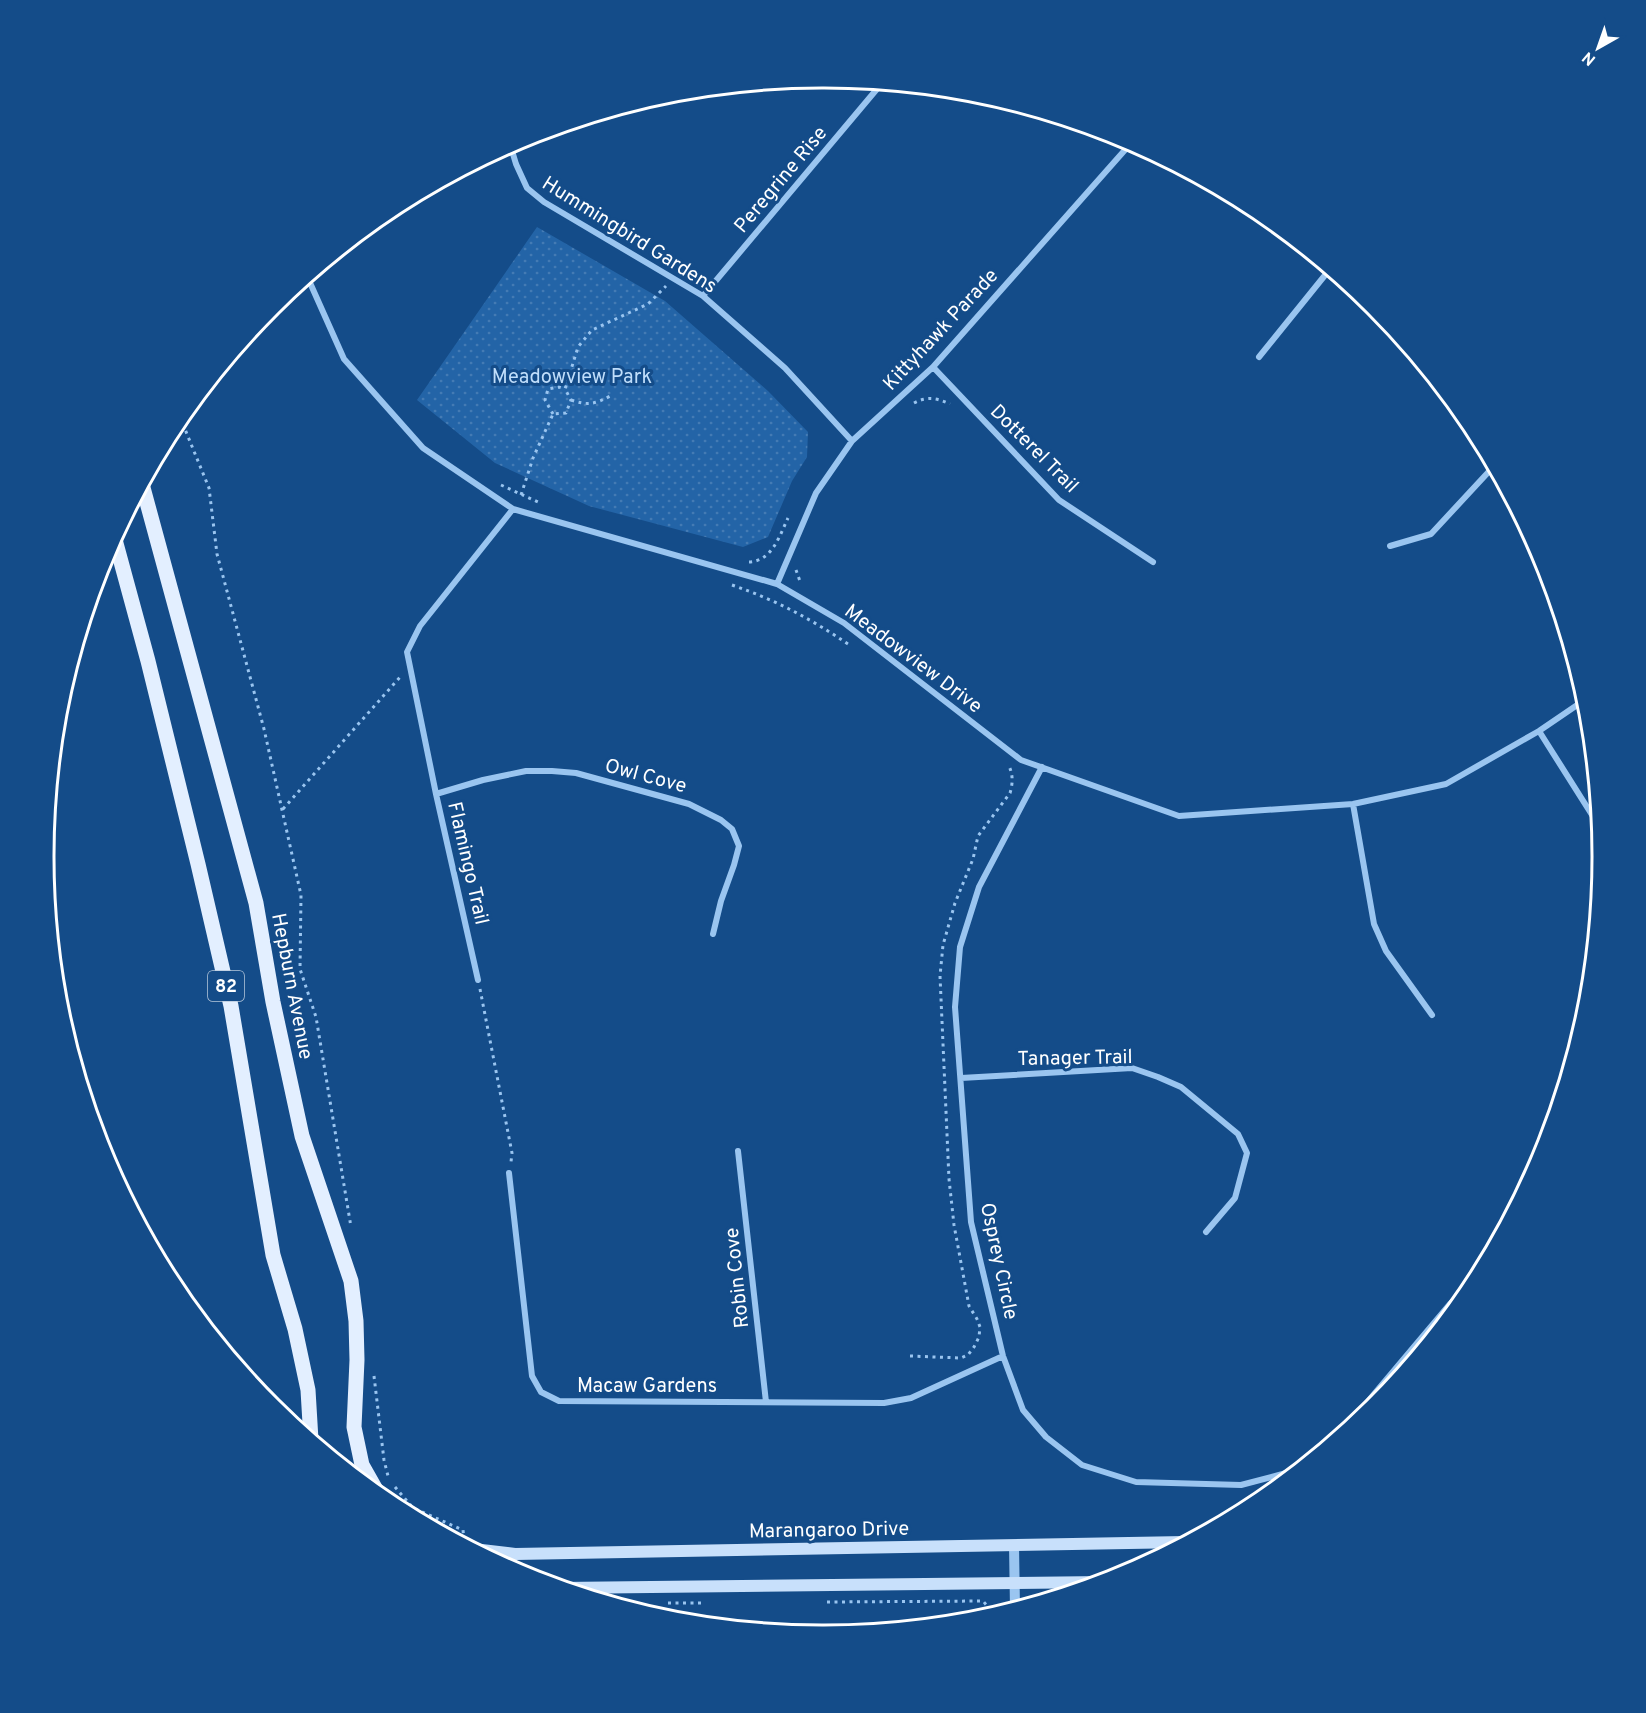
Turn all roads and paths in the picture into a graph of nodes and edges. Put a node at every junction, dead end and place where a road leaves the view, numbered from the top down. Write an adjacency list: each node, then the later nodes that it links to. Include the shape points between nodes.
1 (877, 89): 7 (street, Peregrine Rise)
2 (1125, 150): 9 (street, Kittyhawk Parade)
3 (513, 153): 5 (street, Hummingbird Gardens, via 527,188 544,202)
4 (1326, 274): 8 (street)
5 (673, 278): 7 (street, Hummingbird Gardens); 10 (path, via 648,304 592,330 578,347)
6 (311, 283): 23 (street, Meadowview Drive, via 344,359 423,448)
7 (703, 296): 17 (street, Hummingbird Gardens, via 785,368)
8 (1259, 357)
9 (933, 367): 17 (street, Kittyhawk Parade); 28 (street, Dotterel Trail, via 1059,500)
10 (565, 389): 12 (path); 15 (path, via 548,389 545,400)
11 (612, 395): 12 (path, via 584,405)
12 (571, 400): 15 (path, via 566,413)
13 (952, 405): 14 (path, via 929,398)
14 (910, 406)
15 (554, 414): 21 (path)
16 (185, 428): 41 (path, via 209,488 217,554)
17 (852, 441): 30 (street, Kittyhawk Parade, via 816,493)
18 (1489, 472): 25 (street, via 1431,534)
19 (495, 482): 21 (path)
20 (145, 494): 59 (main road, Hepburn Avenue / 82, via 256,903 302,1136 351,1281 357,1360 354,1427 362,1465)
21 (521, 495): 22 (path); 23 (path)
22 (546, 506)
23 (513, 509): 30 (street, Meadowview Drive); 34 (street, Flamingo Trail, via 420,626 407,652)
24 (788, 518): 27 (path, via 772,551 758,562)
25 (1390, 546)
26 (118, 551): 57 (main road, 82, via 231,1006 273,1255 308,1390)
27 (744, 562)
28 (1153, 562)
29 (795, 563): 32 (path)
30 (777, 584): 38 (street, Meadowview Drive, via 843,623 1021,760)
31 (731, 585): 33 (path, via 790,608)
32 (802, 586)
33 (852, 646)
34 (410, 666): 39 (street, Flamingo Trail); 41 (path)
35 (1577, 705): 36 (street, Meadowview Drive)
36 (1539, 731): 40 (street, Meadowview Drive, via 1446,784); 42 (street)
37 (1008, 764): 52 (path, via 1012,777 1010,793 978,836 943,945 940,976 949,1179 969,1306 980,1328 979,1337 968,1355 961,1358)
38 (1042, 767): 40 (street, Meadowview Drive, via 1179,816); 46 (street, Osprey Circle, via 980,887 960,947 955,1007)
39 (436, 794): 43 (street, Owl Cove, via 526,771 576,773 689,804 721,820 732,829 739,846); 44 (street, Flamingo Trail)
40 (1353, 804): 45 (street, via 1374,924 1386,951)
41 (283, 809): 49 (path, via 301,895 300,969 316,1017)
42 (1590, 812)
43 (713, 934)
44 (478, 980): 48 (path, via 512,1153)
45 (1431, 1015)
46 (961, 1078): 50 (street, Tanager Trail, via 1132,1068 1181,1087 1238,1134 1247,1154 1235,1198); 53 (street, Osprey Circle, via 971,1222)
47 (738, 1151): 56 (street, Robin Cove)
48 (509, 1173): 56 (street, Macaw Gardens, via 532,1376 541,1392 559,1401)
49 (352, 1229)
50 (1206, 1232)
51 (1437, 1320): 55 (street)
52 (910, 1356)
53 (1003, 1356): 56 (street, Macaw Gardens, via 902,1400); 58 (street, Osprey Circle, via 1023,1410 1046,1437 1082,1465 1136,1482 1241,1485)
54 (374, 1374): 60 (path, via 384,1460)
55 (1387, 1379)
56 (766, 1402)
57 (310, 1430)
58 (1280, 1475)
59 (369, 1477)
60 (390, 1479)
61 (394, 1486): 62 (path)
62 (410, 1505)
63 (421, 1512): 64 (path, via 463,1530)
64 (463, 1536)
65 (1170, 1542): 66 (main road, Marangaroo Drive)
66 (1014, 1545): 67 (main road, Marangaroo Drive); 69 (street)
67 (495, 1552)
68 (1077, 1582): 69 (main road)
69 (1015, 1583): 70 (main road); 71 (street)
70 (582, 1587)
71 (1015, 1601)
72 (820, 1602): 75 (path, via 983,1601)
73 (662, 1603): 74 (path)
74 (705, 1603)
75 (989, 1607)

